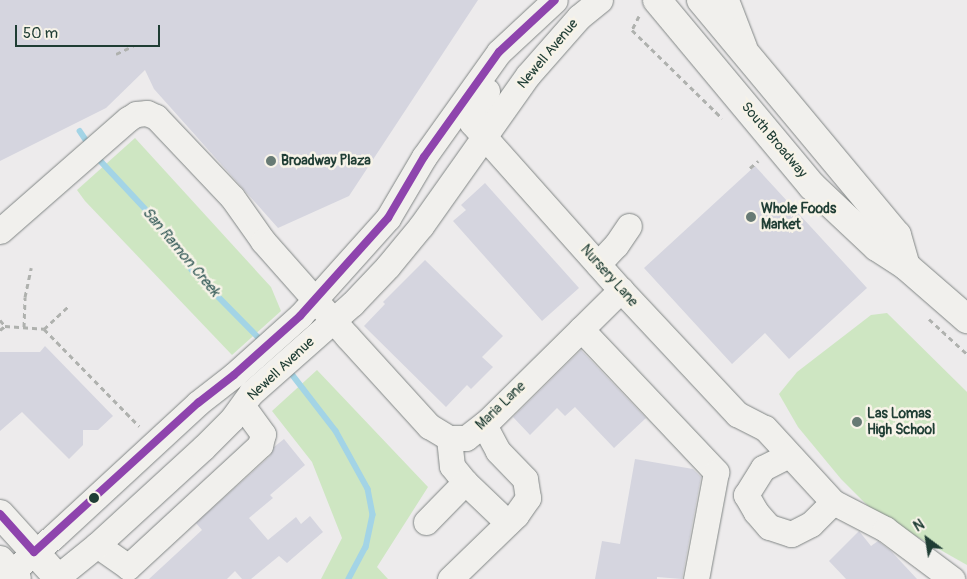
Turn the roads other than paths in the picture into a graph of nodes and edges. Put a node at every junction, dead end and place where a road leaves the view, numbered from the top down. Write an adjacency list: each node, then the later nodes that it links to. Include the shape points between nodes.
1 (555, 0): 6 (street, Newell Avenue)
2 (600, 0): 8 (street, Newell Avenue, via 579,17 543,56)
3 (657, 0): 12 (main road, South Broadway, via 812,186 877,247)
4 (701, 0): 7 (main road)
5 (726, 0): 7 (street)
6 (499, 52): 8 (street, Newell Avenue, via 504,62 497,79 473,111 472,123); 14 (street, Newell Avenue, via 424,157 388,218)
7 (749, 59): 12 (main road, via 897,235)
8 (484, 137): 11 (street, Nursery Lane); 16 (street, Newell Avenue, via 426,232)
9 (629, 226): 11 (street)
10 (0, 231): 14 (street, via 128,120 136,114 147,113 156,117 232,197 263,241)
11 (598, 264): 13 (street, Nursery Lane)
12 (906, 266): 15 (main road, South Broadway)
13 (621, 290): 17 (street, Maria Lane); 21 (street, Nursery Lane, via 737,414 765,428)
14 (316, 299): 16 (street); 28 (street, Newell Avenue, via 292,324 198,403)
15 (967, 319)
16 (334, 321): 18 (street, Newell Avenue); 20 (street, via 429,426)
17 (581, 328): 19 (street, Maria Lane); 32 (street, via 716,472)
18 (247, 400): 27 (street, Newell Avenue, via 203,448); 27 (street, via 263,434 260,445 128,567)
19 (484, 425): 20 (street, Maria Lane, via 466,438); 26 (street, via 498,451 525,479 528,498)
20 (449, 438): 22 (street, via 452,466)
21 (788, 455): 23 (street); 23 (street, via 763,468 746,495 768,527 792,534 811,524)
22 (465, 482): 25 (street); 26 (street)
23 (833, 502): 33 (street, via 884,529)
24 (0, 514): 28 (main road)
25 (426, 522)
26 (508, 523): 31 (street)
27 (97, 546): 30 (street, Newell Avenue)
28 (34, 552): 29 (street, Newell Avenue); 30 (main road)
29 (8, 573)
30 (57, 578)
31 (450, 579)
32 (696, 579)
33 (952, 579)

